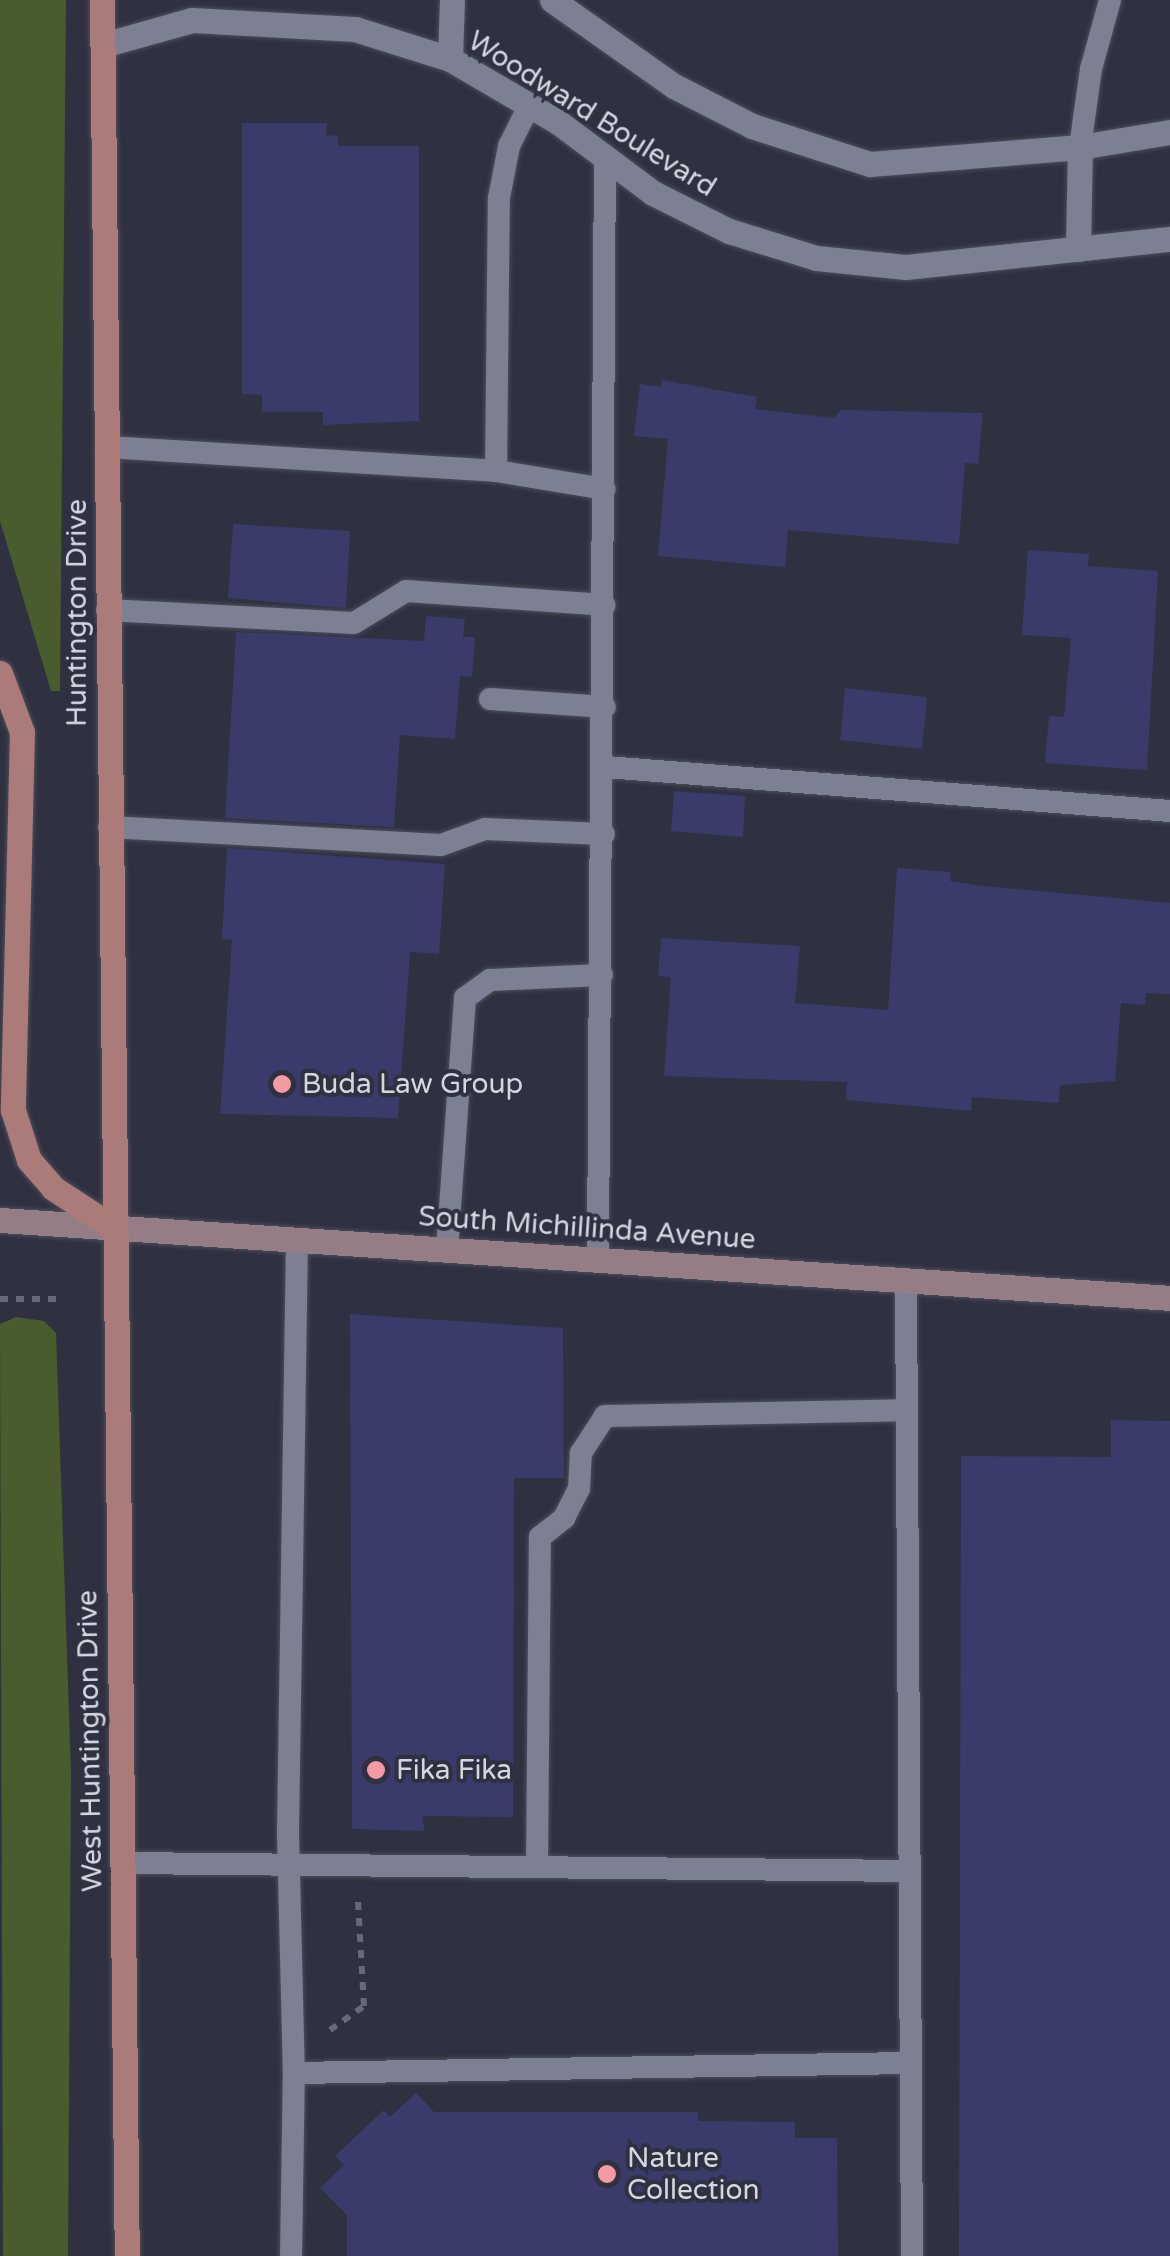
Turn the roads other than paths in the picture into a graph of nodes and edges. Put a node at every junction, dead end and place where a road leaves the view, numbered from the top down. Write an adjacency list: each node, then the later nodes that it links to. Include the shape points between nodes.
1 (102, 0): 5 (main road, Huntington Drive)
2 (452, 0): 6 (street)
3 (552, 0): 9 (street, via 674,86 752,126 870,164)
4 (1110, 0): 9 (lane, via 1090,69)
5 (103, 45): 6 (street, Woodward Boulevard, via 192,20 259,20 355,29); 13 (main road, Huntington Drive)
6 (450, 59): 7 (street, Woodward Boulevard)
7 (528, 108): 10 (street, Woodward Boulevard); 14 (lane, via 508,146 499,198)
8 (1170, 132): 9 (street)
9 (1080, 147): 12 (street)
10 (606, 157): 12 (street, Woodward Boulevard, via 654,193 730,231 816,258 906,267); 15 (lane)
11 (1170, 239): 12 (street, Woodward Boulevard)
12 (1078, 249)
13 (106, 447): 14 (lane); 17 (main road, Huntington Drive)
14 (496, 471): 15 (lane)
15 (605, 489): 16 (lane)
16 (605, 605): 17 (lane, via 406,591 354,623); 20 (lane)
17 (107, 610): 23 (main road, Huntington Drive)
18 (0, 674): 27 (main road, via 22,732 13,1110 30,1160 53,1188)
19 (490, 698): 20 (lane)
20 (606, 707): 21 (lane)
21 (606, 768): 22 (lane); 24 (lane)
22 (1170, 810)
23 (109, 827): 24 (lane, via 441,845 485,828); 27 (main road, Huntington Drive)
24 (604, 834): 25 (lane)
25 (602, 975): 29 (lane, via 490,980 465,998); 30 (lane)
26 (0, 1220): 27 (main road, South Michillinda Avenue)
27 (111, 1226): 28 (main road, South Michillinda Avenue); 34 (main road, West Huntington Drive)
28 (296, 1239): 29 (main road, South Michillinda Avenue); 35 (lane)
29 (447, 1249): 30 (main road, South Michillinda Avenue)
30 (598, 1259): 31 (main road, South Michillinda Avenue)
31 (906, 1280): 32 (main road, South Michillinda Avenue); 33 (lane)
32 (1170, 1298)
33 (906, 1410): 36 (lane, via 606,1416 580,1453 579,1489 564,1518 540,1537); 37 (lane)
34 (122, 1863): 35 (lane); 40 (main road, West Huntington Drive)
35 (288, 1864): 36 (lane); 39 (lane)
36 (536, 1867): 37 (lane)
37 (909, 1871): 38 (lane)
38 (911, 2063): 39 (lane); 42 (lane)
39 (294, 2072): 41 (lane)
40 (127, 2256)
41 (291, 2256)
42 (912, 2256)

